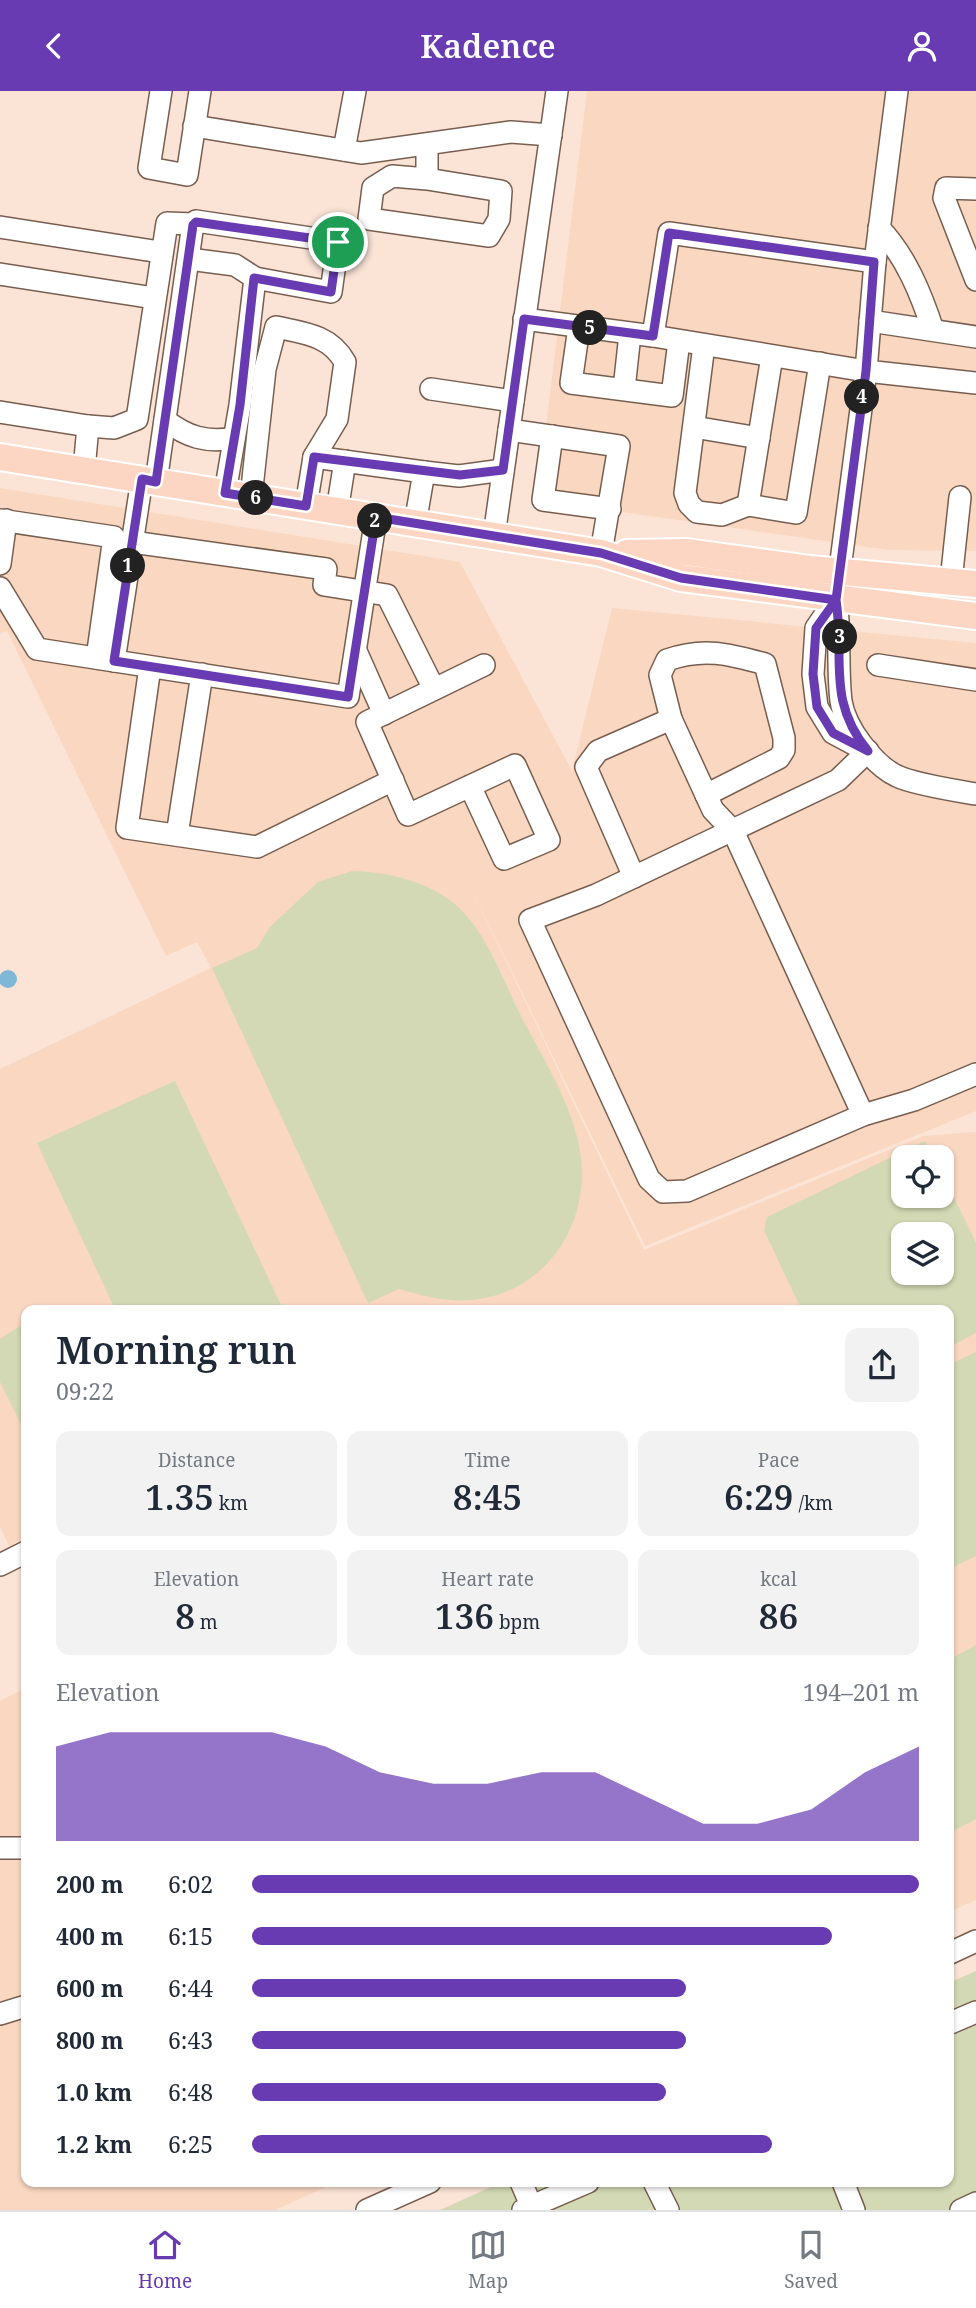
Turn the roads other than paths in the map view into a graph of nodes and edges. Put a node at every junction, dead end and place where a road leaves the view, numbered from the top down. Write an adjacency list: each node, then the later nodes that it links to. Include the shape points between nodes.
1 (161, 91): 6 (street, via 149,168 187,175)
2 (200, 91): 6 (street)
3 (355, 91): 9 (street)
4 (557, 91): 7 (street)
5 (897, 91): 14 (street)
6 (194, 126): 9 (street)
7 (551, 135): 8 (street, via 511,132); 22 (street)
8 (427, 143): 9 (street, via 361,153); 10 (street)
9 (344, 150)
10 (426, 179): 10 (street, via 392,176 373,188 369,219 489,236 499,219 501,191)
11 (976, 189): 19 (street, via 946,188 944,198)
12 (193, 225): 15 (street, via 167,223); 16 (street); 20 (street, via 338,242 331,292)
13 (0, 227): 15 (street)
14 (879, 228): 17 (street); 25 (street, via 892,242 922,296)
15 (160, 252): 21 (street)
16 (189, 259): 20 (street, via 235,265); 39 (street)
17 (874, 262): 23 (street); 27 (street, via 669,233)
18 (0, 274): 21 (street)
19 (976, 280)
20 (254, 281): 39 (street, via 213,272 197,281 177,393); 44 (street)
21 (154, 298): 40 (street, via 137,419 114,428)
22 (524, 319): 24 (street); 37 (street)
23 (870, 321): 25 (street); 33 (street)
24 (579, 327): 26 (street); 36 (street, via 571,383)
25 (933, 330): 28 (street)
26 (630, 334): 27 (street); 36 (street)
27 (653, 336): 29 (street)
28 (976, 337)
29 (679, 341): 30 (street); 36 (street, via 673,396)
30 (704, 345): 31 (street); 41 (street)
31 (772, 356): 32 (street); 45 (street)
32 (820, 363): 33 (street); 56 (street, via 796,513)
33 (866, 371): 34 (street); 68 (street)
34 (976, 383)
35 (432, 389): 37 (street)
36 (624, 389)
37 (513, 401): 42 (street)
38 (0, 412): 40 (street)
39 (165, 416): 44 (street, via 181,433 199,440); 52 (street)
40 (88, 426): 49 (street)
41 (694, 428): 45 (street); 56 (street, via 685,493 689,504 697,512 722,515)
42 (509, 429): 43 (street); 50 (street)
43 (552, 436): 58 (street, via 619,446); 58 (street, via 543,500)
44 (234, 438): 53 (street)
45 (759, 438): 56 (street)
46 (0, 457): 49 (main road)
47 (314, 457): 48 (street); 54 (street, via 337,419 345,362 324,340 276,327 265,369); 57 (street)
48 (345, 461): 51 (street); 59 (street)
49 (84, 470): 52 (main road)
50 (503, 470): 51 (street, via 460,475); 64 (street)
51 (424, 472): 62 (street)
52 (149, 480): 53 (main road); 65 (street)
53 (225, 493): 54 (main road)
54 (251, 497): 57 (main road)
55 (960, 498): 63 (street)
56 (748, 505)
57 (306, 506): 59 (main road)
58 (610, 509): 66 (street)
59 (337, 511): 60 (main road)
60 (376, 517): 62 (main road); 71 (street)
61 (3, 520): 67 (street); 75 (street, via 114,537)
62 (415, 523): 64 (main road)
63 (967, 523): 69 (street)
64 (494, 536): 66 (main road)
65 (132, 542): 71 (street, via 326,569 324,585); 75 (street)
66 (601, 553): 68 (main road, via 686,552); 72 (main road, via 681,578)
67 (0, 564)
68 (839, 571): 69 (main road); 72 (street)
69 (963, 583)
70 (0, 588): 75 (street, via 37,649)
71 (365, 590): 74 (street); 81 (street, via 387,595)
72 (836, 600): 73 (main road); 84 (street, via 816,628 813,674 817,707 833,733)
73 (976, 616)
74 (355, 651): 79 (street, via 348,697); 82 (street)
75 (105, 660): 78 (street)
76 (484, 665): 81 (street)
77 (878, 665): 80 (street)
78 (150, 667): 79 (street); 90 (street, via 127,828)
79 (202, 674): 90 (street)
80 (976, 680)
81 (434, 689): 82 (street)
82 (384, 714): 85 (street, via 367,722)
83 (671, 719): 88 (street); 88 (street, via 660,675 667,660 691,651 765,664 784,750 779,758); 91 (street, via 598,751 586,767)
84 (868, 751): 87 (street, via 897,776); 89 (street, via 838,780)
85 (393, 780): 86 (street, via 408,815); 90 (street, via 257,847)
86 (470, 786)
87 (976, 794)
88 (706, 795): 89 (street)
89 (733, 831): 91 (street); 93 (street)
90 (177, 835)
91 (634, 877): 93 (street, via 530,920 649,1179 663,1192 687,1191)
92 (976, 1074): 93 (street)
93 (863, 1115)
94 (21, 1554): 95 (street)
95 (0, 1565)
96 (0, 1848): 97 (street)
97 (21, 1848)
98 (976, 1941): 99 (street)
99 (954, 1951)
100 (21, 2008): 102 (street)
101 (976, 2012): 103 (street)
102 (0, 2014)
103 (954, 2021)
104 (419, 2187): 111 (street)
105 (522, 2187): 110 (street)
106 (577, 2187): 110 (street)
107 (656, 2187): 112 (street)
108 (845, 2187): 113 (street)
109 (976, 2203): 114 (street)
110 (529, 2209)
111 (367, 2210)
112 (668, 2210)
113 (854, 2210)
114 (961, 2210)

